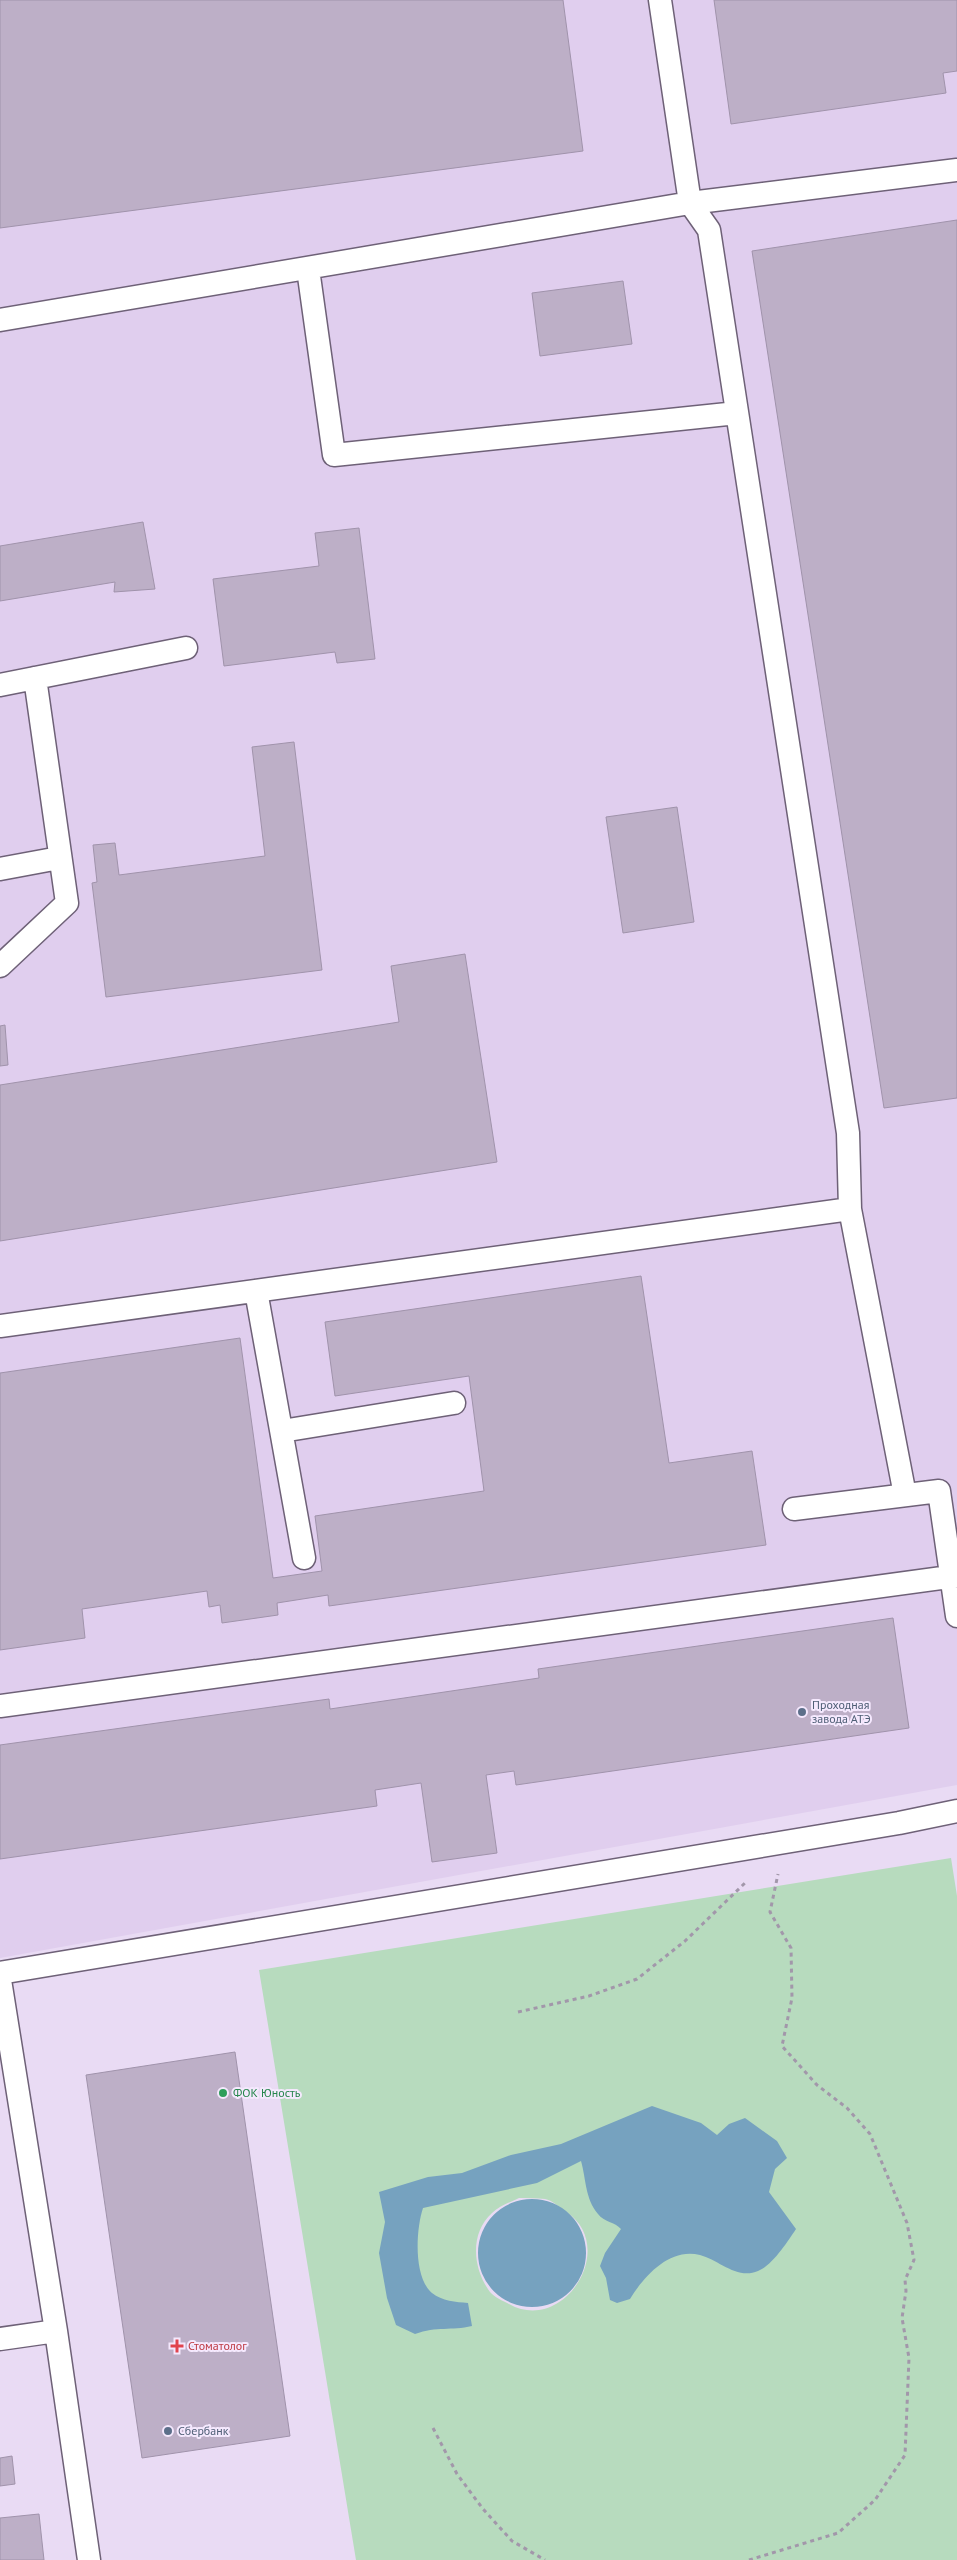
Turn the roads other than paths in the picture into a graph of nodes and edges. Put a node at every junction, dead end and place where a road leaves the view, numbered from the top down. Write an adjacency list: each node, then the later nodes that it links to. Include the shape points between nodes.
1 (660, 0): 3 (lane)
2 (957, 170): 3 (lane)
3 (690, 203): 4 (lane); 6 (lane, via 709,230)
4 (308, 269): 5 (lane); 6 (lane, via 334,455)
5 (0, 320)
6 (737, 413): 13 (lane, via 848,1133)
7 (186, 648): 8 (lane)
8 (35, 678): 9 (lane); 10 (lane)
9 (0, 685)
10 (59, 858): 11 (lane); 12 (lane, via 67,904)
11 (0, 869)
12 (0, 966)
13 (850, 1209): 14 (lane); 18 (lane)
14 (256, 1291): 15 (lane); 17 (lane)
15 (0, 1326)
16 (454, 1403): 17 (lane)
17 (282, 1431): 20 (lane)
18 (905, 1495): 19 (lane); 21 (lane, via 939,1491)
19 (794, 1509)
20 (304, 1558)
21 (954, 1576): 22 (lane); 23 (lane)
22 (957, 1616)
23 (0, 1706)
24 (957, 1811): 25 (lane)
25 (0, 1973)
26 (0, 1980): 27 (lane)
27 (56, 2331): 28 (lane); 29 (lane)
28 (0, 2339)
29 (89, 2560)

